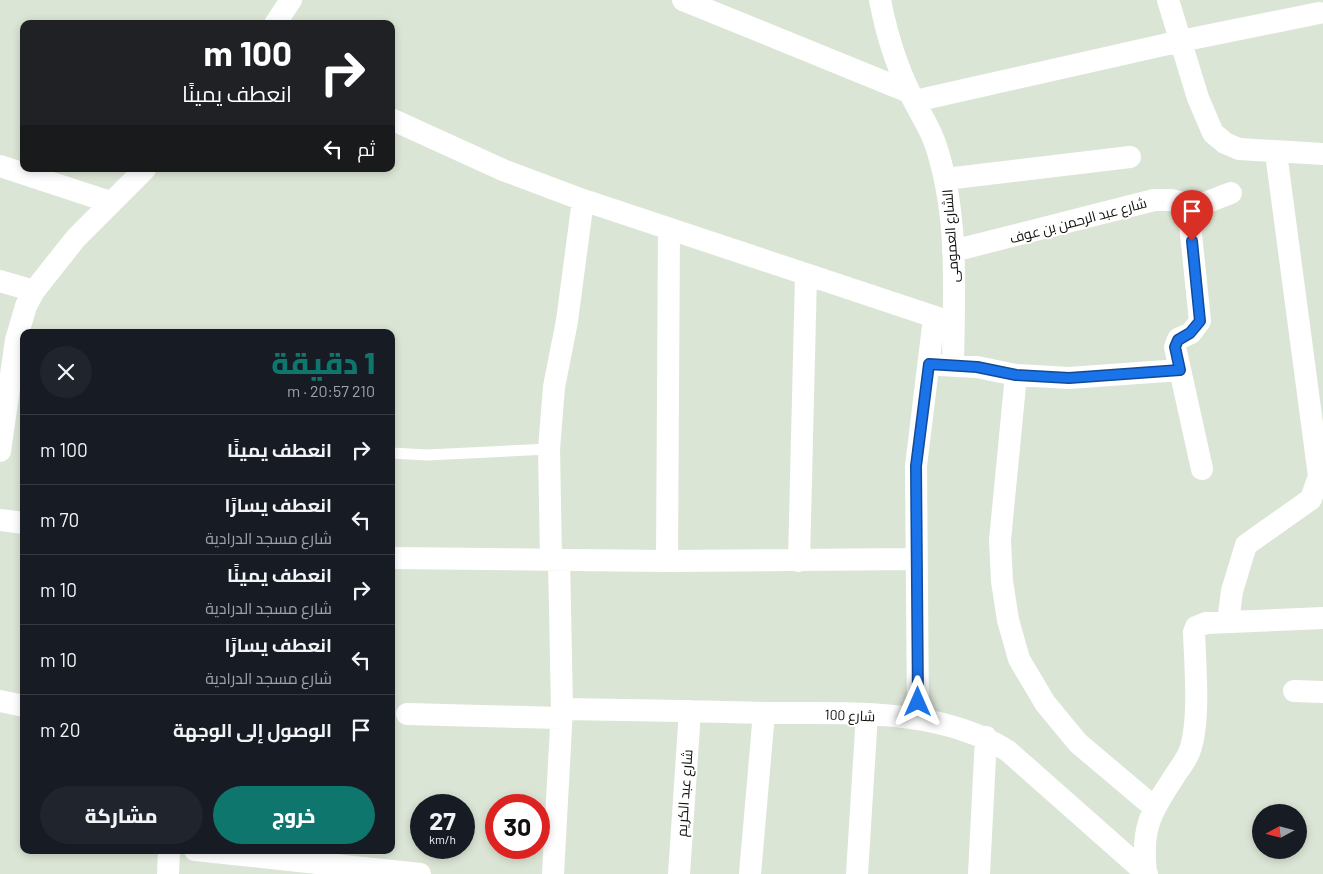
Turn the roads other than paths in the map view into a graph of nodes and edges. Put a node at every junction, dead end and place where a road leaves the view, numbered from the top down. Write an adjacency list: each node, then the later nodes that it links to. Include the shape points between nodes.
1 (292, 0): 6 (street)
2 (683, 0): 8 (street)
3 (880, 0): 8 (street, الشارع العمومى, via 887,33)
4 (1168, 0): 7 (street)
5 (1318, 11): 7 (street)
6 (278, 20)
7 (1180, 41): 8 (street); 10 (street, via 1213,133 1239,149)
8 (912, 97): 15 (street, الشارع العمومى, via 936,146)
9 (395, 122): 17 (street, via 503,170)
10 (1276, 152): 11 (street); 42 (street, via 1319,476 1312,499 1246,545 1232,591)
11 (1323, 154)
12 (1130, 157): 15 (street)
13 (0, 166): 18 (street)
14 (142, 172): 18 (street)
15 (946, 179): 21 (street, الشارع العمومى)
16 (1231, 193): 19 (street, شارع عبد الرحمن بن عوف, via 1206,204)
17 (583, 200): 20 (street); 30 (street, via 566,328 554,386)
18 (110, 202): 24 (street)
19 (1188, 205): 21 (street, شارع عبد الرحمن بن عوف, via 1154,200); 28 (street, via 1201,313 1197,328 1178,340 1175,347)
20 (669, 229): 22 (street); 39 (street)
21 (953, 251): 25 (street, الشارع العمومى)
22 (806, 275): 25 (street); 40 (street)
23 (0, 281): 24 (street)
24 (34, 291): 31 (street, via 16,340)
25 (944, 321): 26 (street); 27 (street, الشارع العمومى)
26 (929, 364): 27 (street); 38 (street, via 916,466)
27 (953, 365): 29 (street)
28 (1180, 370): 29 (street, via 1069,378); 33 (street)
29 (1016, 375): 54 (street, via 1000,540 1008,620 1019,659 1045,704 1078,743)
30 (549, 449): 32 (lane, via 427,455); 37 (street)
31 (0, 451)
32 (395, 453)
33 (1202, 469)
34 (0, 520): 35 (street)
35 (20, 522)
36 (395, 558): 37 (street)
37 (555, 559): 39 (street); 48 (street)
38 (916, 559): 40 (street); 52 (street)
39 (667, 561): 40 (street)
40 (799, 561)
41 (1323, 618): 42 (street)
42 (1228, 622): 54 (street, via 1200,624 1194,632 1196,684 1191,748)
43 (1294, 691): 44 (street)
44 (1323, 692)
45 (0, 701): 46 (street)
46 (20, 705)
47 (690, 711): 48 (street, شارع 100); 49 (street, شارع 100); 60 (street, شارع عبد الكريم)
48 (562, 713): 50 (street, شارع 100); 59 (street)
49 (764, 713): 51 (street, شارع 100); 61 (street)
50 (407, 714)
51 (867, 714): 52 (street, شارع 100); 62 (street)
52 (918, 719): 53 (street, شارع 100)
53 (986, 737): 63 (street); 64 (street, شارع 100, via 1008,752)
54 (1154, 808): 64 (street, via 1145,834)
55 (169, 854): 57 (street)
56 (232, 854): 58 (street)
57 (168, 874)
58 (420, 874)
59 (552, 874)
60 (679, 874)
61 (750, 874)
62 (857, 874)
63 (980, 874)
64 (1146, 874)

